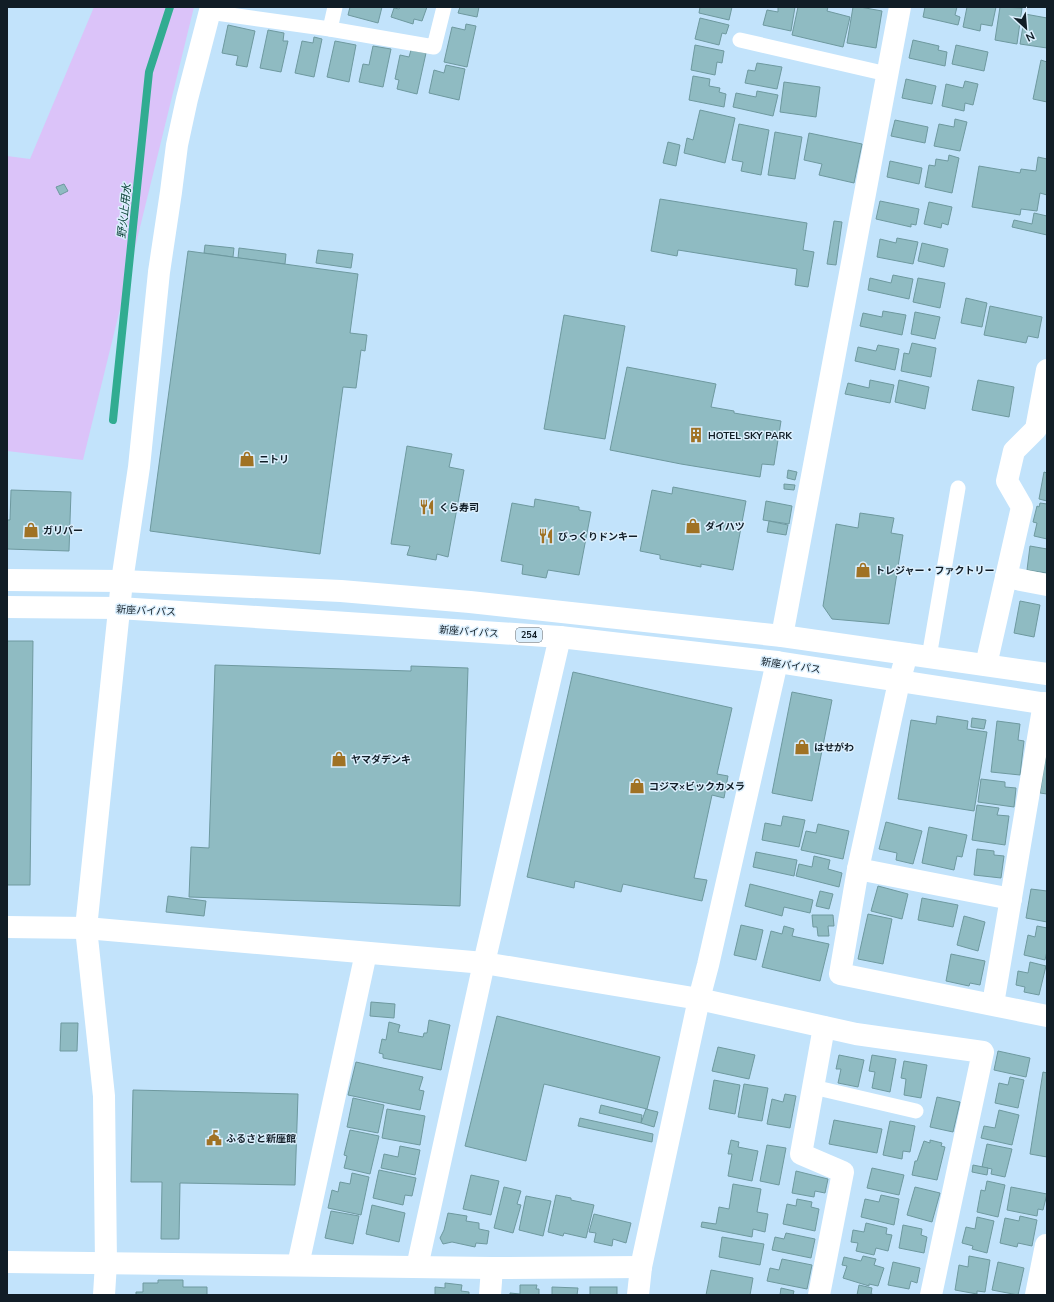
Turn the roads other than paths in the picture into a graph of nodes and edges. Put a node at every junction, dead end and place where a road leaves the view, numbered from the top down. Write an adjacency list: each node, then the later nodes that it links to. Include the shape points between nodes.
1 (336, 7): 5 (lane)
2 (444, 7): 5 (lane, via 434,47)
3 (900, 7): 7 (main road)
4 (210, 9): 5 (lane); 12 (main road, via 177,144 159,272 139,467)
5 (330, 29)
6 (740, 40): 7 (lane)
7 (887, 74): 16 (main road)
8 (1047, 370): 10 (main road, via 1036,429 1014,451 1007,481 1022,507)
9 (958, 488): 19 (lane)
10 (1006, 577): 13 (main road); 21 (main road)
11 (7, 580): 12 (main road)
12 (122, 581): 15 (main road); 16 (main road, via 341,591 470,602)
13 (1047, 585)
14 (7, 607): 15 (main road, 新座バイパス / 254)
15 (119, 608): 17 (main road, 新座バイパス / 254); 28 (main road)
16 (782, 636): 18 (main road)
17 (560, 637): 20 (main road, 新座バイパス / 254); 30 (main road)
18 (907, 654): 19 (main road); 23 (main road)
19 (929, 657): 21 (main road)
20 (777, 662): 23 (main road, 新座バイパス / 254); 31 (main road)
21 (986, 665): 22 (main road)
22 (1047, 674)
23 (899, 682): 24 (main road, 新座バイパス / 254); 25 (main road)
24 (1045, 703): 26 (main road)
25 (858, 868): 26 (main road); 32 (main road, via 840,974)
26 (1011, 899): 32 (main road)
27 (7, 927): 28 (main road)
28 (86, 928): 29 (main road); 39 (main road, via 104,1096)
29 (366, 952): 30 (main road); 40 (main road)
30 (484, 964): 31 (main road); 41 (main road)
31 (699, 999): 34 (main road); 42 (main road)
32 (993, 1004): 33 (main road)
33 (1047, 1016)
34 (824, 1027): 35 (main road); 48 (main road, via 983,1052)
35 (813, 1087): 36 (lane); 47 (main road, via 801,1154 843,1172)
36 (916, 1111)
37 (1047, 1245): 49 (main road)
38 (7, 1262): 39 (main road)
39 (106, 1263): 40 (main road); 44 (main road)
40 (298, 1265): 41 (main road)
41 (417, 1267): 43 (main road)
42 (641, 1267): 43 (main road); 46 (main road)
43 (492, 1268): 45 (main road)
44 (104, 1295)
45 (490, 1295)
46 (638, 1295)
47 (819, 1295)
48 (931, 1295)
49 (1036, 1295)

